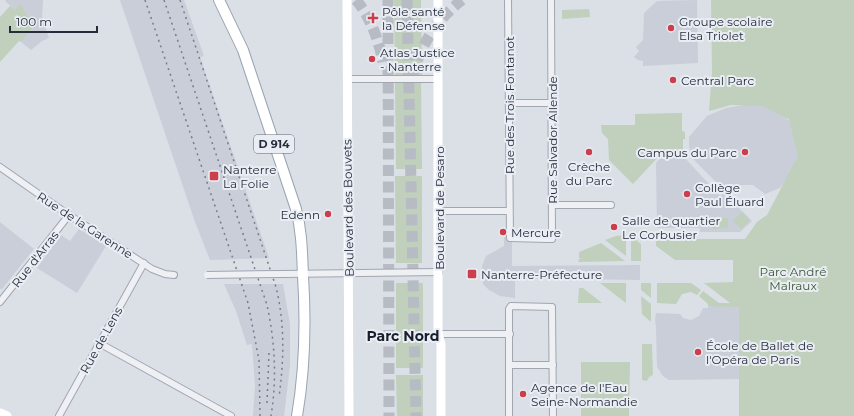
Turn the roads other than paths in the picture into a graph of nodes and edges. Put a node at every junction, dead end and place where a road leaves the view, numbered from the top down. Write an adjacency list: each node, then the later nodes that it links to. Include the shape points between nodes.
1 (219, 0): 7 (main road, D 914)
2 (227, 0): 7 (main road, D 914)
3 (347, 0): 8 (main road, Boulevard des Bouvets)
4 (438, 0): 9 (main road, Boulevard de Pesaro)
5 (508, 0): 10 (street, Rue des Trois Fontanot)
6 (552, 0): 11 (street, Rue Salvador Allende)
7 (229, 18): 23 (main road, D 914, via 243,50 296,209 302,237)
8 (348, 79): 9 (street); 21 (main road, Boulevard des Bouvets)
9 (438, 79): 15 (main road, Boulevard de Pesaro)
10 (509, 103): 11 (street); 16 (street, Rue des Trois Fontanot)
11 (552, 103): 13 (street, Rue Salvador Allende)
12 (0, 167): 17 (street, Rue de la Garenne)
13 (552, 205): 14 (street); 18 (street, Rue Salvador Allende, via 552,239)
14 (611, 205)
15 (439, 211): 16 (street); 20 (main road, Boulevard de Pesaro)
16 (509, 211): 18 (street, Rue des Trois Fontanot)
17 (69, 215): 19 (street, Rue de la Garenne); 25 (street, Rue d'Arras)
18 (510, 238)
19 (144, 263): 24 (street, Rue de la Garenne, via 165,274); 28 (street, Rue de Lens)
20 (438, 272): 21 (street); 26 (main road, Boulevard de Pesaro)
21 (348, 273): 23 (street); 36 (main road, Boulevard des Bouvets)
22 (207, 274): 23 (street, bridge)
23 (303, 274): 35 (main road, D 914, via 305,343)
24 (174, 275)
25 (0, 302)
26 (438, 334): 27 (street); 37 (main road, Boulevard de Pesaro, via 441,344)
27 (510, 334): 29 (street); 30 (street, via 511,306 552,307)
28 (99, 343): 33 (street, Rue de Lens); 34 (street)
29 (509, 365): 30 (street); 38 (street)
30 (553, 365): 39 (street)
31 (0, 413): 32 (main road)
32 (8, 416)
33 (59, 416)
34 (231, 416)
35 (297, 416)
36 (349, 416)
37 (442, 416)
38 (509, 416)
39 (553, 416)

